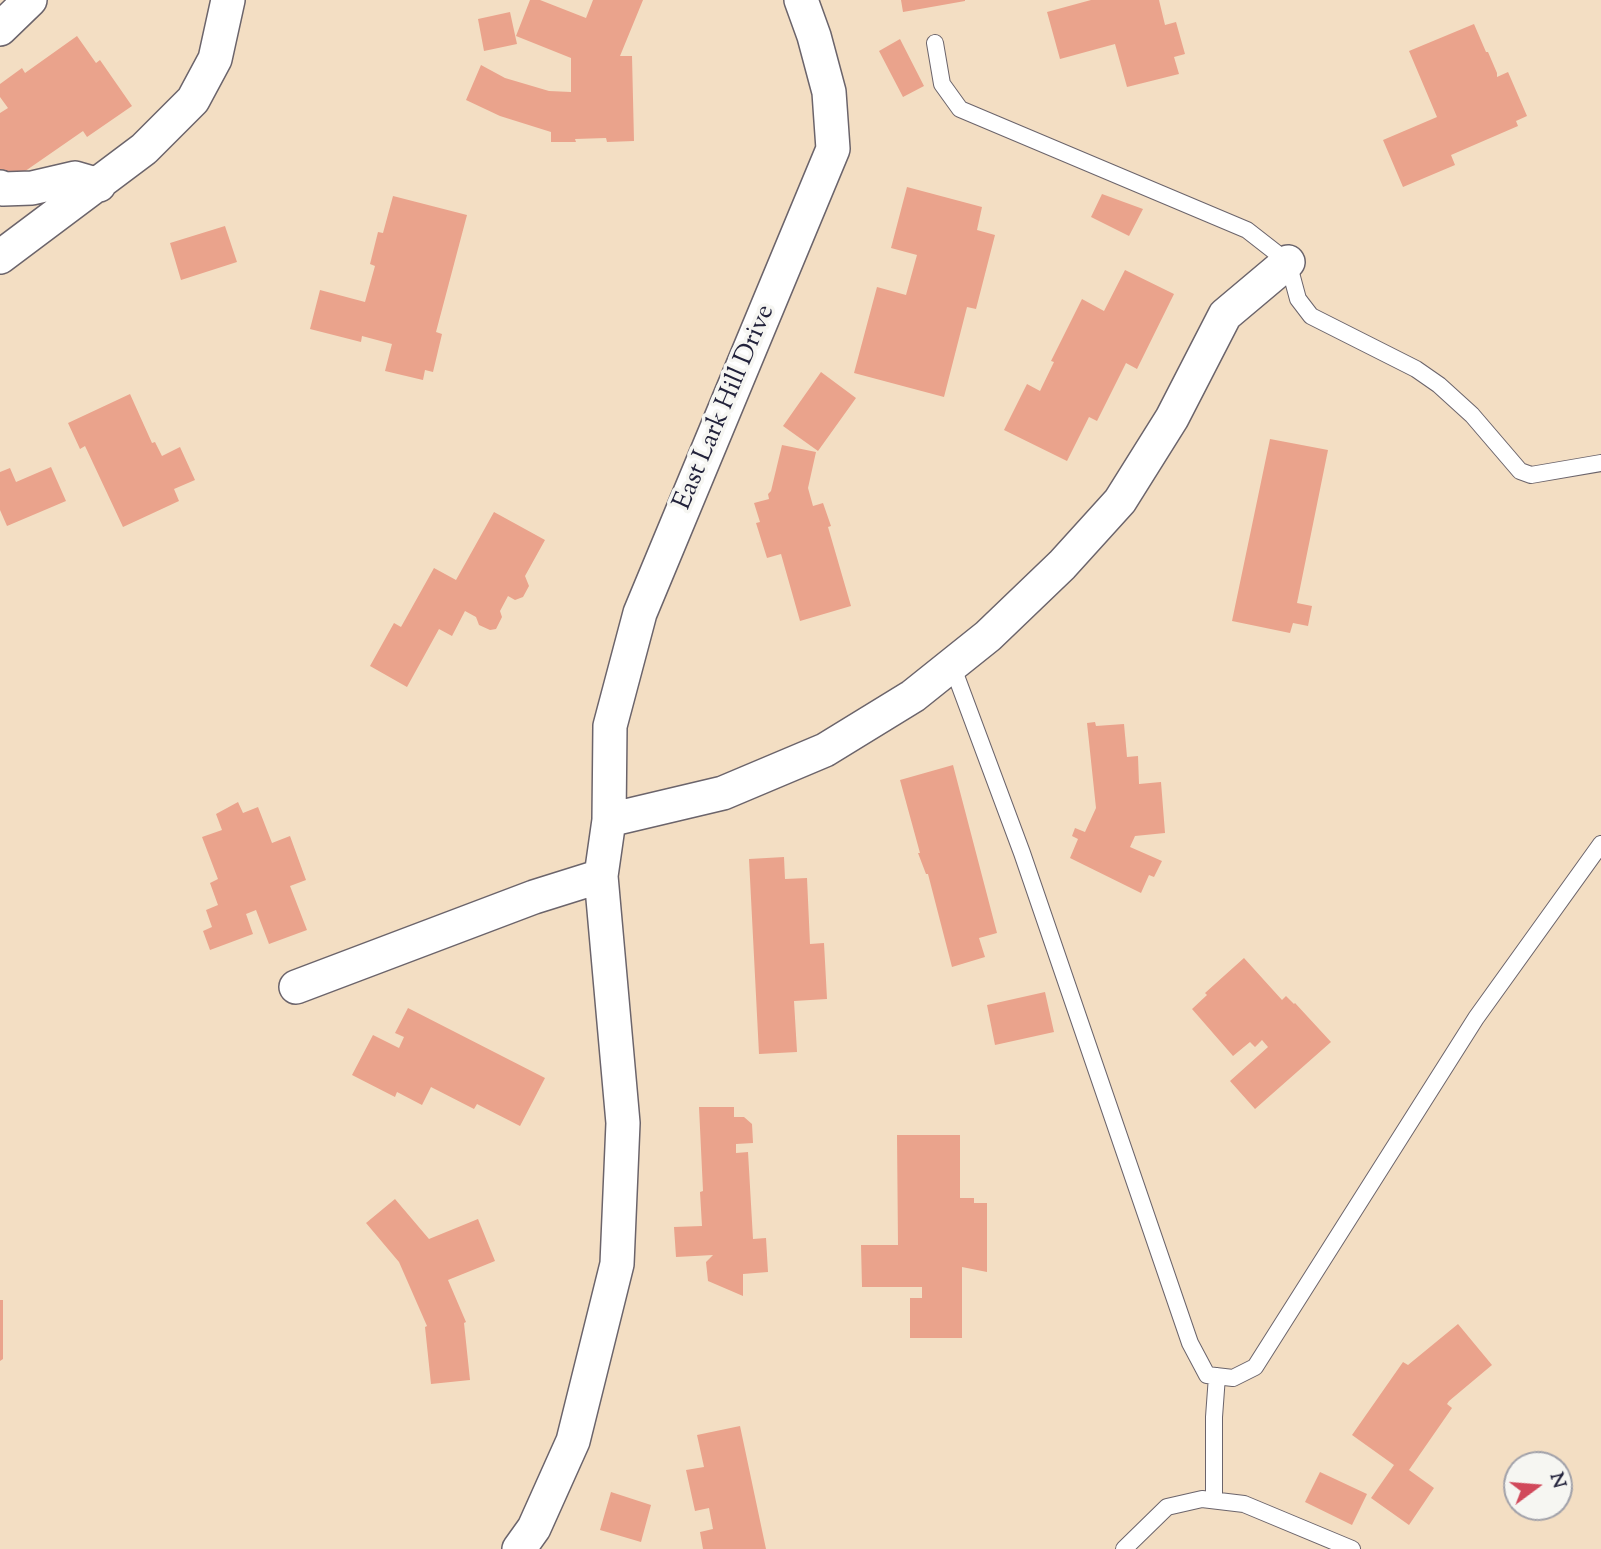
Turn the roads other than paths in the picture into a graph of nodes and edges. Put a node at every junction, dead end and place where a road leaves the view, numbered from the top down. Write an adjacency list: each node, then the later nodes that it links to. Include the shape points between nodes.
1 (30, 0): 4 (street)
2 (228, 0): 6 (street, via 215,59 193,100)
3 (801, 0): 12 (street, East Lark Hill Drive, via 829,92 833,149 640,613 610,726)
4 (0, 29)
5 (935, 43): 9 (lane, via 942,84 960,109 1247,230)
6 (99, 185): 7 (street, via 75,178 32,188); 8 (street)
7 (0, 187)
8 (0, 257)
9 (1288, 262): 10 (lane, via 1298,299 1311,316 1439,385 1520,471 1531,475); 11 (street, via 1225,315 1172,418 1120,501 1062,565)
10 (1601, 463)
11 (952, 665): 12 (street, via 913,696 825,750 723,793); 16 (lane, via 1190,1343 1207,1376)
12 (609, 820): 14 (street, East Lark Hill Drive)
13 (1601, 844): 16 (lane, via 1476,1018 1255,1367 1233,1378)
14 (601, 876): 15 (street); 18 (street, East Lark Hill Drive, via 623,1122 617,1264 573,1441 534,1528)
15 (296, 987)
16 (1217, 1376): 17 (lane)
17 (1214, 1500): 19 (lane, via 1167,1507); 20 (lane, via 1244,1504)
18 (519, 1549)
19 (1124, 1549)
20 (1352, 1549)

